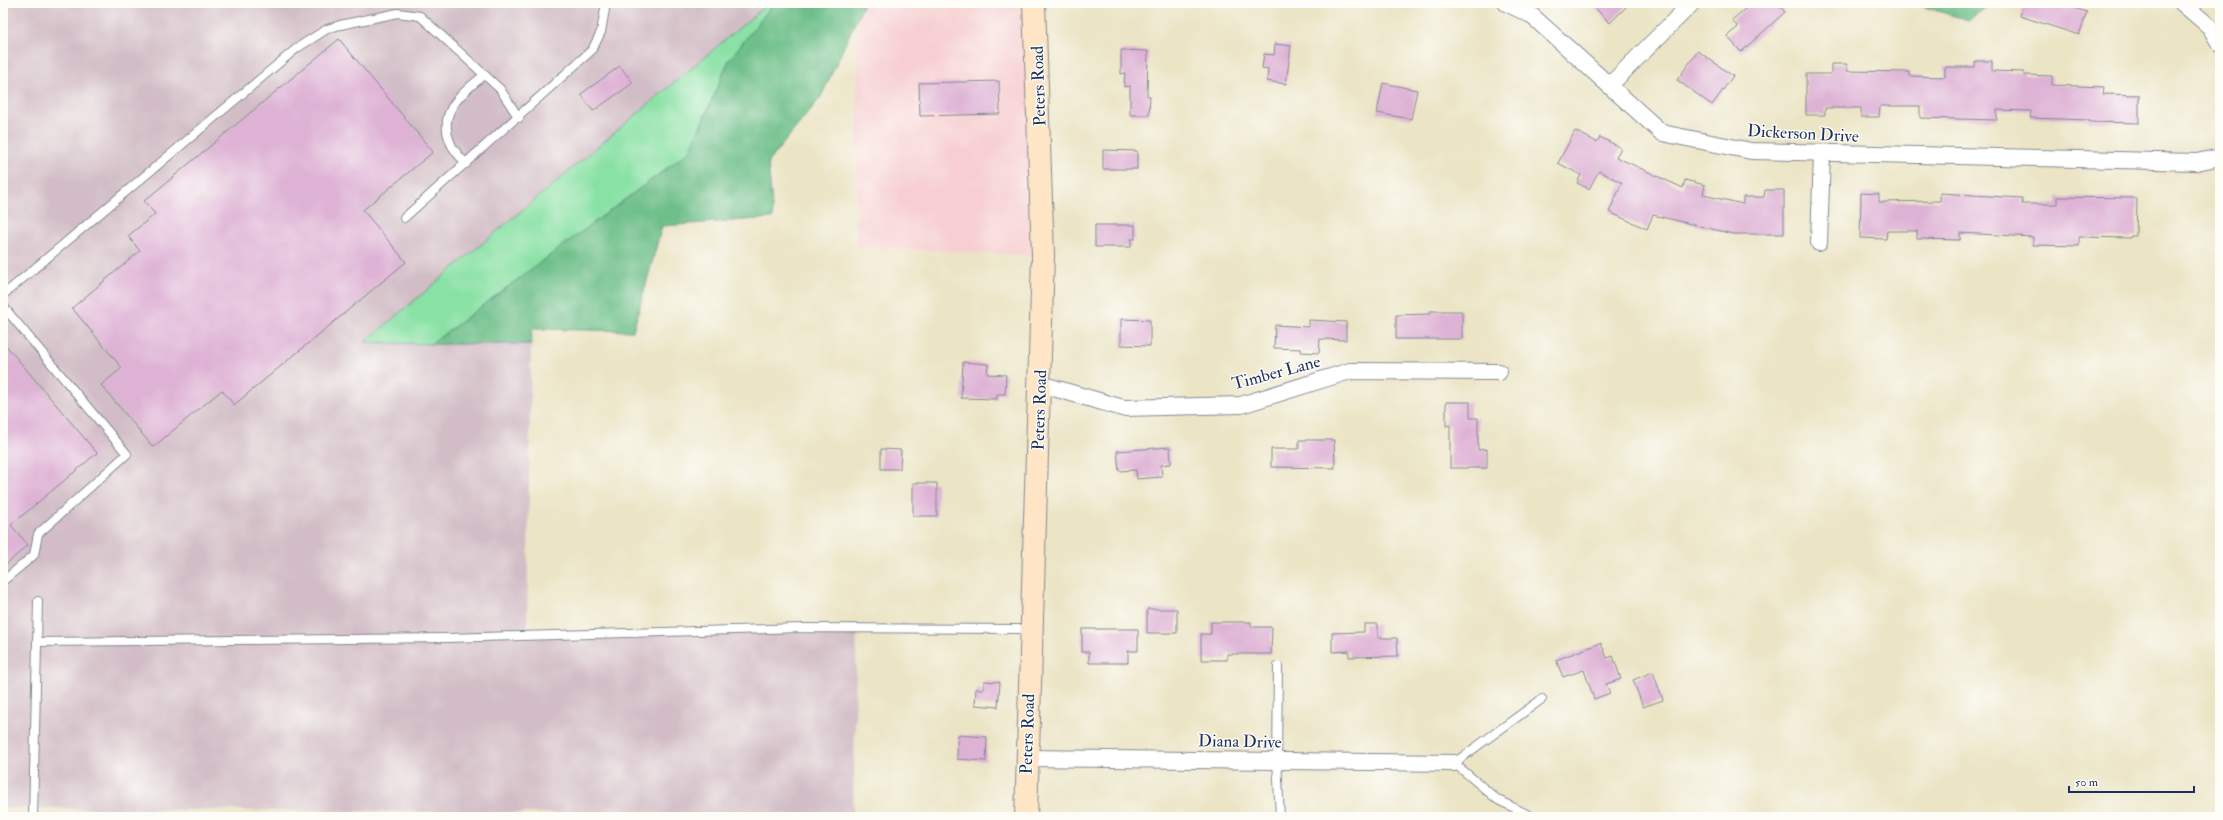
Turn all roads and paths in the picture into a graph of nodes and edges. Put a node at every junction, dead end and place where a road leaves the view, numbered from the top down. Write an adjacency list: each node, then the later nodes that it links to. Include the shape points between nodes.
1 (606, 3): 9 (lane, via 601,32 592,50)
2 (1034, 3): 18 (street, Peters Road, via 1043,256)
3 (1506, 3): 8 (street, Dickerson Drive, via 1532,16)
4 (1692, 3): 8 (street)
5 (2182, 3): 6 (street, via 2210,28)
6 (2220, 44)
7 (484, 74): 9 (lane, via 500,89); 12 (lane, via 457,99 448,113 451,144); 15 (lane, via 420,16 398,13 327,29 297,48)
8 (1610, 85): 10 (street, Dickerson Drive, via 1662,133 1751,151)
9 (519, 118): 12 (lane)
10 (1822, 154): 11 (street, Dickerson Drive, via 2147,162 2197,162); 14 (street)
11 (2220, 157)
12 (466, 164): 13 (lane)
13 (404, 218)
14 (1819, 243)
15 (3, 295)
16 (3, 306): 19 (lane, via 127,454 38,534 34,555)
17 (1500, 372): 18 (street, Timber Lane, via 1350,371 1241,404 1123,408)
18 (1040, 384): 21 (street, Peters Road)
19 (3, 580)
20 (38, 601): 22 (lane)
21 (1032, 629): 22 (lane, via 802,628 448,638); 25 (street, Peters Road)
22 (38, 642): 28 (lane)
23 (1278, 666): 26 (lane)
24 (1542, 699): 27 (lane)
25 (1026, 758): 26 (street, Diana Drive); 29 (street, Peters Road)
26 (1277, 761): 27 (street, Diana Drive); 30 (lane)
27 (1454, 763): 31 (lane, via 1498,800)
28 (33, 817)
29 (1026, 817)
30 (1280, 817)
31 (1533, 817)

